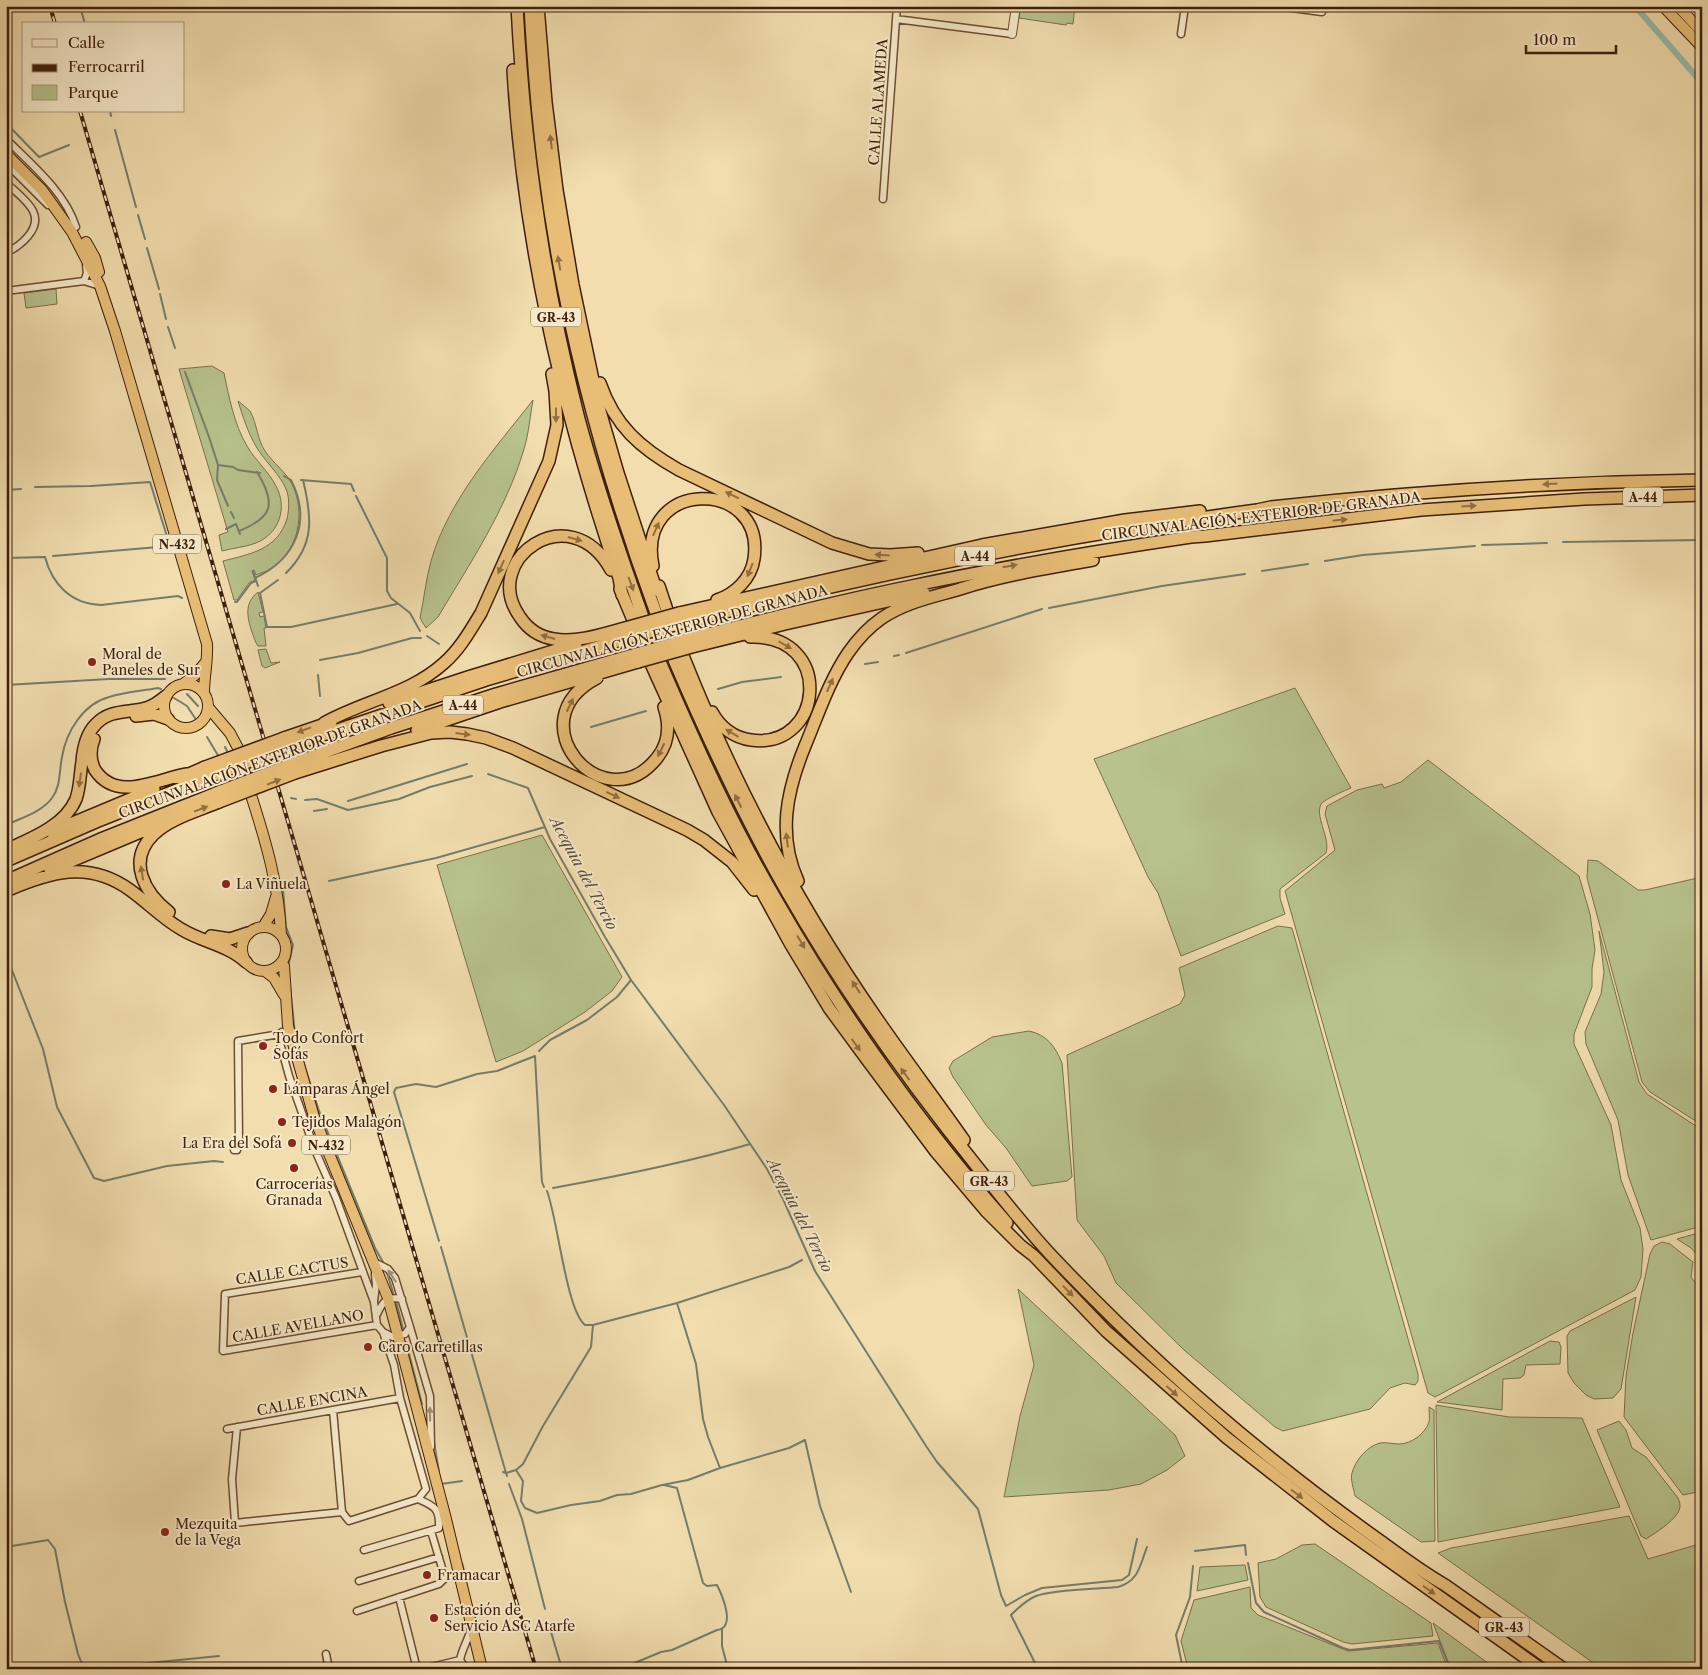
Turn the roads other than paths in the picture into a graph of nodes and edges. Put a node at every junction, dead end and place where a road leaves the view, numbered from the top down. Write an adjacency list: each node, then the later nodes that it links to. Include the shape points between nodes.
1 (511, 6): 31 (highway, via 519,140)
2 (517, 6): 42 (highway, GR-43, one-way to 42, via 528,150 541,239 576,406 612,531)
3 (530, 6): 39 (highway, GR-43, one-way to 3, via 662,612 616,498 572,332 544,168)
4 (538, 6): 28 (highway, one-way to 4, via 546,102)
5 (897, 6): 12 (street, CALLE ALAMEDA)
6 (1016, 6): 14 (street)
7 (1185, 6): 15 (street)
8 (1276, 6): 11 (street)
9 (1663, 6): 16 (highway)
10 (1678, 6): 13 (highway)
11 (1322, 12)
12 (896, 19): 14 (street); 24 (street, CALLE ALAMEDA)
13 (1702, 32)
14 (1012, 34)
15 (1181, 34)
16 (1702, 47)
17 (6, 138): 25 (street, via 46,179 73,215)
18 (6, 149): 25 (highway, N-432, via 59,203)
19 (6, 154): 25 (highway, N-432, via 42,190)
20 (6, 163): 22 (street)
21 (6, 167): 22 (street)
22 (17, 173): 25 (street)
23 (6, 183): 27 (street, via 33,209 36,217 31,232)
24 (883, 199)
25 (71, 228): 26 (highway, N-432); 29 (highway, N-432)
26 (84, 239): 29 (highway, via 94,267); 32 (highway, N-432, via 94,258)
27 (6, 253)
28 (572, 273): 37 (highway, one-way to 28, via 890,555 852,550 658,458 639,444 612,413 597,374); 39 (highway, via 603,421 634,525 654,583)
29 (89, 279): 30 (street); 32 (highway, N-432, via 100,286)
30 (6, 291)
31 (546, 315): 40 (highway, via 569,416); 57 (highway, one-way to 57, via 556,408 553,444 540,482 480,613 458,649 433,672 398,692)
32 (115, 331): 48 (highway, N-432, via 207,644)
33 (1702, 480): 35 (highway, CIRCUNVALACIÓN EXTERIOR DE GRANADA / A-44, one-way to 35, via 1516,486 1375,495)
34 (1702, 496): 36 (highway, CIRCUNVALACIÓN EXTERIOR DE GRANADA / A-44, one-way to 34, via 1421,510 1584,499)
35 (1271, 507): 37 (highway, via 1125,520); 43 (highway, CIRCUNVALACIÓN EXTERIOR DE GRANADA / A-44, via 976,556 820,589)
36 (1205, 536): 38 (highway, via 1192,542); 46 (highway, CIRCUNVALACIÓN EXTERIOR DE GRANADA / A-44, one-way to 36, via 805,610 924,583 1129,546)
37 (982, 545): 41 (highway)
38 (970, 585): 45 (highway, via 868,604); 78 (highway, one-way to 38, via 796,876 786,841 785,823 794,773 830,684 848,652 882,618 918,600)
39 (661, 593): 41 (highway, one-way to 41, via 651,552 652,539 660,521 675,506 686,501 703,498 722,502 734,508 750,527 754,540 753,564 749,575 734,591)
40 (622, 595): 42 (highway); 44 (highway, one-way to 40, via 552,639 523,623 510,592 518,560 543,540 565,536 578,538 606,560)
41 (700, 608): 43 (highway)
42 (632, 626): 43 (highway, CIRCUNVALACIÓN EXTERIOR DE GRANADA / A-44, bridge); 44 (highway); 60 (highway, CIRCUNVALACIÓN EXTERIOR DE GRANADA / A-44, via 486,680)
43 (674, 630)
44 (596, 636): 57 (highway)
45 (721, 640): 46 (highway); 52 (highway, one-way to 52, via 762,637 792,649 809,677 806,709 795,726 777,737 745,739 726,729)
46 (691, 643): 47 (highway, CIRCUNVALACIÓN EXTERIOR DE GRANADA / A-44, bridge)
47 (644, 647): 49 (highway); 63 (highway, CIRCUNVALACIÓN EXTERIOR DE GRANADA / A-44, via 391,728)
48 (207, 661): 50 (highway); 53 (highway, N-432)
49 (620, 667): 51 (highway, one-way to 49, via 668,724 660,755 645,770 627,778 596,775 576,761 570,752 565,736 565,718 572,699 579,691); 62 (highway, via 500,702)
50 (183, 684): 53 (highway, via 196,686); 54 (highway, via 174,687)
51 (660, 686): 80 (highway, via 718,812); 88 (highway, GR-43, one-way to 88, via 656,665 740,834 834,996 914,1109)
52 (697, 691): 78 (highway, via 775,852); 116 (highway, GR-43, one-way to 52, via 1311,1490 1217,1414 1104,1310 1009,1208 901,1069 818,944 730,785 705,731 679,659)
53 (204, 693): 55 (highway, N-432)
54 (166, 696): 56 (highway, via 164,707); 69 (highway, one-way to 69, via 154,705 112,714 96,724 83,748 79,786 72,807 57,822)
55 (208, 707): 58 (highway); 59 (highway, N-432)
56 (168, 719): 58 (highway, via 181,727); 65 (highway, via 146,714 107,724 96,735 91,760 100,776 116,786 139,786)
57 (324, 723): 60 (highway, one-way to 60)
58 (198, 724): 59 (highway, via 216,726)
59 (230, 733): 61 (highway, N-432)
60 (286, 743): 64 (highway, CIRCUNVALACIÓN EXTERIOR DE GRANADA / A-44, bridge)
61 (238, 748)
62 (330, 761): 63 (highway); 80 (highway, one-way to 80, via 432,733 467,734 513,748 688,830 719,850 743,876)
63 (294, 769): 67 (highway, CIRCUNVALACIÓN EXTERIOR DE GRANADA / A-44, one-way to 63, bridge)
64 (207, 772): 65 (highway); 71 (highway, CIRCUNVALACIÓN EXTERIOR DE GRANADA / A-44)
65 (187, 774): 69 (highway)
66 (251, 795): 75 (highway, N-432, via 268,849)
67 (217, 797): 68 (highway, one-way to 67); 72 (highway, CIRCUNVALACIÓN EXTERIOR DE GRANADA / A-44, via 103,838)
68 (182, 817): 73 (highway, via 107,845); 77 (highway, one-way to 68, via 222,939 198,931 173,916 146,889 140,870 144,849 154,834)
69 (26, 841): 70 (highway)
70 (6, 850)
71 (6, 861)
72 (6, 881)
73 (24, 883): 74 (highway); 81 (highway, via 65,872 103,875 130,890 183,930 227,948)
74 (6, 891)
75 (277, 893): 76 (highway, N-432, via 271,914); 79 (highway, N-432)
76 (262, 927): 77 (highway); 79 (highway, via 276,930)
77 (248, 933): 81 (highway, via 241,950)
78 (822, 934): 116 (highway, one-way to 78, via 1229,1420 1147,1347 1054,1253 972,1151 880,1023)
79 (281, 935): 82 (highway, N-432, via 286,949)
80 (791, 945): 88 (highway, one-way to 88, via 829,1008 936,1152 986,1211)
81 (246, 962): 83 (highway, N-432, via 252,968)
82 (282, 963): 83 (highway); 84 (highway, N-432)
83 (265, 972): 84 (highway, N-432, via 274,978)
84 (285, 998): 85 (highway, N-432)
85 (288, 1026): 86 (street); 89 (highway, N-432, via 314,1117)
86 (280, 1034): 87 (street, via 238,1041 239,1141 237,1150); 90 (street, via 289,1076)
87 (234, 1150)
88 (1034, 1256): 127 (highway, one-way to 127, via 1106,1331 1248,1455 1333,1521)
89 (373, 1261): 91 (street, one-way to 89, via 395,1278 388,1269); 92 (highway, N-432); 93 (street)
90 (362, 1272): 93 (street); 99 (street, CALLE CACTUS, via 225,1294)
91 (402, 1299): 92 (street); 96 (street)
92 (385, 1301): 93 (street); 94 (street); 98 (highway, N-432)
93 (374, 1302): 94 (street)
94 (376, 1314): 95 (street)
95 (377, 1325): 97 (street); 99 (street, CALLE AVELLANO)
96 (410, 1327): 98 (street, via 406,1334); 104 (street, one-way to 96, via 430,1396)
97 (383, 1332): 98 (street); 100 (street)
98 (399, 1336): 104 (highway, N-432)
99 (223, 1351)
100 (400, 1398): 101 (street, CALLE ENCINA); 106 (street)
101 (333, 1410): 102 (street, CALLE ENCINA); 108 (street)
102 (237, 1428): 103 (street, CALLE ENCINA); 108 (street, via 232,1479 235,1524)
103 (227, 1429)
104 (431, 1463): 105 (highway, N-432)
105 (434, 1476): 106 (street); 109 (highway, N-432)
106 (423, 1478): 107 (street, via 426,1488)
107 (418, 1499): 108 (street, via 349,1522); 109 (street, via 434,1506)
108 (342, 1512)
109 (442, 1516): 110 (street, via 439,1528); 113 (highway, N-432)
110 (431, 1531): 111 (street); 112 (street)
111 (364, 1550)
112 (439, 1557): 114 (street); 115 (street)
113 (459, 1575): 114 (street); 119 (highway, N-432)
114 (445, 1578): 117 (street, via 439,1584)
115 (359, 1581)
116 (1445, 1586): 128 (highway, GR-43)
117 (399, 1597): 118 (street); 123 (street)
118 (357, 1611)
119 (472, 1627): 121 (street); 126 (highway, N-432)
120 (326, 1654): 122 (street)
121 (460, 1660): 124 (street); 125 (street)
122 (329, 1669)
123 (418, 1669)
124 (423, 1669)
125 (466, 1669)
126 (482, 1669)
127 (1541, 1669)
128 (1564, 1669)

